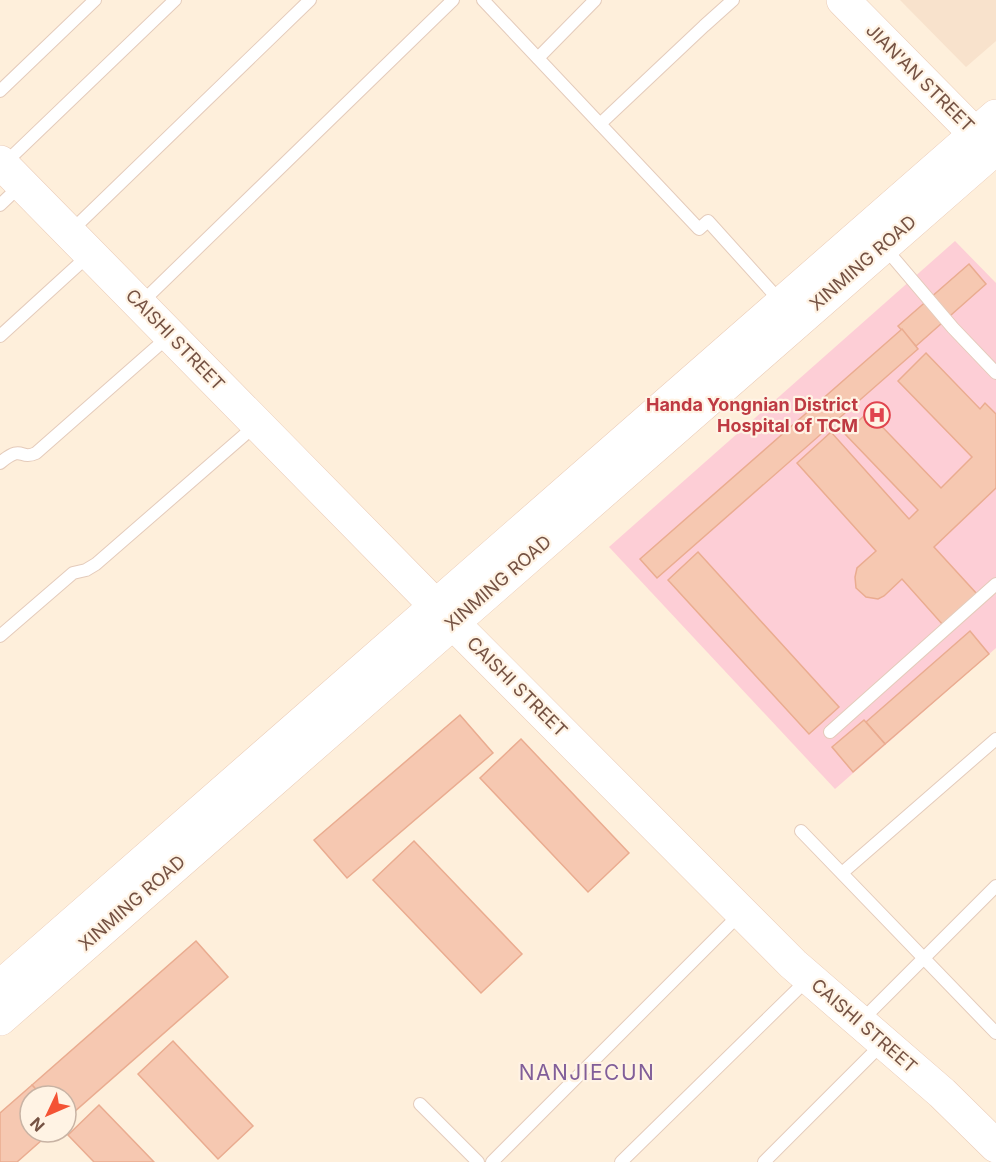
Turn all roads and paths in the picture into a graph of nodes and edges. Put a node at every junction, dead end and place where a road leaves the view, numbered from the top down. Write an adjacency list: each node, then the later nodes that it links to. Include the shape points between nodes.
1 (95, 0): 10 (lane)
2 (175, 0): 13 (lane)
3 (310, 0): 14 (lane)
4 (453, 0): 17 (lane)
5 (483, 0): 9 (lane)
6 (595, 0): 9 (lane)
7 (733, 0): 11 (lane)
8 (843, 0): 12 (main road, JIAN'AN STREET)
9 (538, 58): 11 (lane)
10 (0, 91)
11 (600, 124): 16 (lane, via 699,229 708,221)
12 (991, 141): 15 (main road, XINMING ROAD); 16 (main road, XINMING ROAD)
13 (6, 179): 14 (main road, CAISHI STREET)
14 (80, 243): 17 (main road, CAISHI STREET); 19 (lane)
15 (883, 246): 20 (lane); 24 (main road, XINMING ROAD)
16 (781, 303): 24 (main road, XINMING ROAD)
17 (140, 304): 18 (main road, CAISHI STREET)
18 (170, 335): 21 (main road, CAISHI STREET); 22 (lane, via 36,453 27,456 17,452)
19 (0, 336)
20 (996, 373)
21 (257, 424): 24 (main road, CAISHI STREET); 25 (lane, via 96,564 73,573)
22 (0, 463)
23 (996, 584): 26 (lane)
24 (444, 614): 31 (main road, CAISHI STREET); 34 (main road, XINMING ROAD); 35 (main road, XINMING ROAD)
25 (0, 636)
26 (830, 732)
27 (996, 739): 29 (lane)
28 (801, 831): 29 (lane)
29 (842, 873): 32 (lane)
30 (996, 886): 32 (lane)
31 (742, 912): 33 (main road, CAISHI STREET); 41 (lane)
32 (924, 958): 36 (lane); 37 (lane)
33 (809, 977): 37 (main road, CAISHI STREET); 42 (lane)
34 (0, 987)
35 (0, 1019)
36 (995, 1030)
37 (872, 1032): 39 (main road, CAISHI STREET); 43 (lane)
38 (420, 1104): 40 (lane)
39 (996, 1146)
40 (478, 1162)
41 (492, 1162)
42 (621, 1162)
43 (764, 1162)

